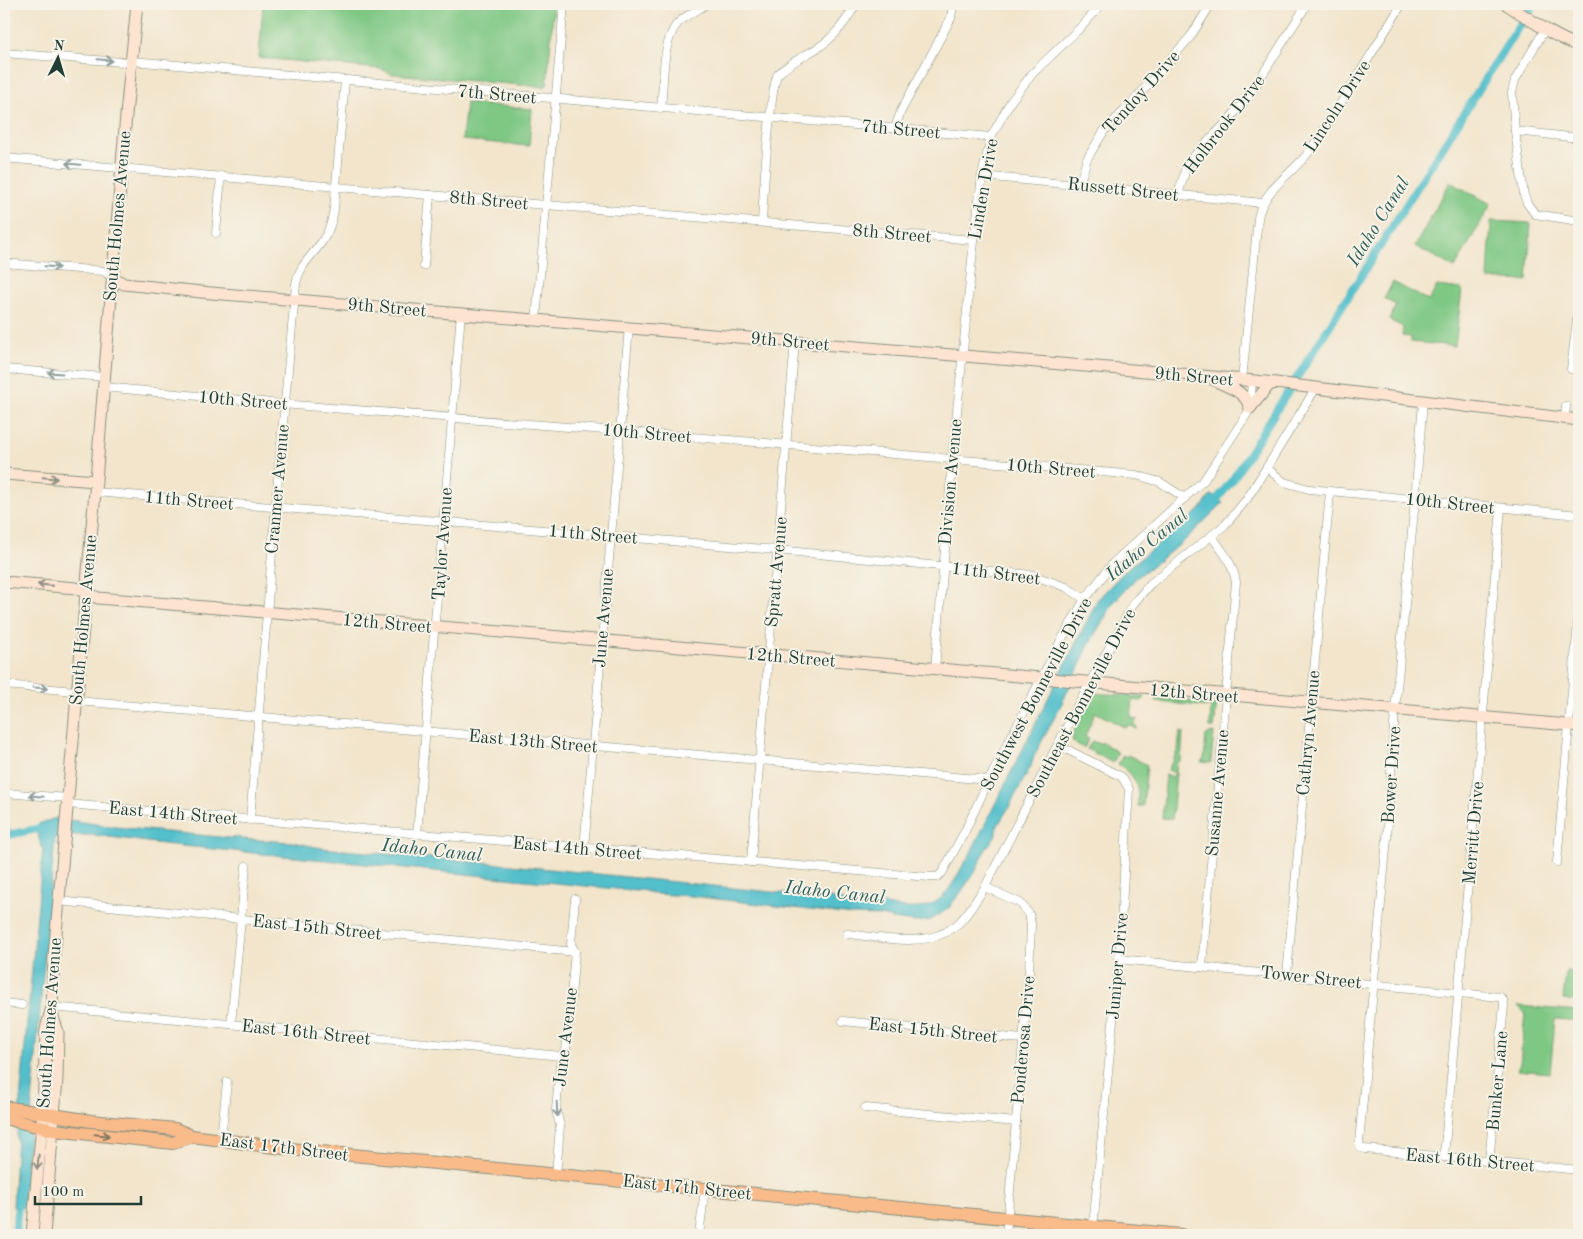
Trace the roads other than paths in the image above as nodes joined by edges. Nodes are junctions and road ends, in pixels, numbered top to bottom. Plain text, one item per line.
1 (137, 4) edge
2 (564, 4) edge
3 (707, 4) edge
4 (856, 4) edge
5 (953, 4) edge
6 (1102, 4) edge
7 (1210, 4) edge
8 (1307, 4) edge
9 (1402, 4) edge
10 (1506, 4) edge
11 (1545, 30) junction
12 (1579, 46) edge
13 (4, 53) edge
14 (132, 61) junction
15 (344, 80) junction
16 (555, 100) junction
17 (661, 108) junction
18 (771, 117) junction
19 (895, 128) junction
20 (1515, 131) junction
21 (990, 137) junction
22 (1579, 138) edge
23 (4, 158) edge
24 (121, 168) junction
25 (221, 176) junction
26 (982, 176) junction
27 (1079, 185) junction
28 (335, 187) junction
29 (430, 195) junction
30 (1178, 195) junction
31 (1263, 203) junction
32 (546, 206) junction
33 (1579, 221) edge
34 (762, 222) junction
35 (216, 234) dead end
36 (974, 240) junction
37 (4, 263) edge
38 (424, 266) dead end
39 (112, 277) junction
40 (295, 299) junction
41 (1579, 303) edge
42 (462, 313) junction
43 (536, 320) junction
44 (1578, 324) edge
45 (629, 327) junction
46 (795, 341) junction
47 (962, 355) junction
48 (4, 369) edge
49 (1571, 370) dead end
50 (1208, 377) junction
51 (1247, 381) junction
52 (104, 382) junction
53 (1275, 383) junction
54 (1316, 388) junction
55 (1423, 401) junction
56 (285, 404) junction
57 (1566, 406) dead end
58 (1250, 408) junction
59 (452, 418) junction
60 (1565, 418) junction
61 (1579, 420) edge
62 (620, 430) junction
63 (787, 444) junction
64 (952, 459) junction
65 (1267, 468) junction
66 (4, 474) edge
67 (95, 487) junction
68 (1330, 492) junction
69 (1185, 498) junction
70 (1415, 500) junction
71 (276, 507) junction
72 (1501, 508) junction
73 (1579, 515) edge
74 (443, 521) junction
75 (610, 535) junction
76 (1212, 537) junction
77 (777, 550) junction
78 (943, 567) junction
79 (4, 582) edge
80 (86, 593) junction
81 (1084, 599) junction
82 (1579, 611) edge
83 (267, 613) junction
84 (435, 627) junction
85 (602, 641) junction
86 (768, 655) junction
87 (934, 669) junction
88 (1047, 679) junction
89 (1090, 683) junction
90 (4, 685) edge
91 (1225, 695) junction
92 (76, 696) junction
93 (1310, 703) junction
94 (1395, 710) junction
95 (258, 716) junction
96 (1482, 718) junction
97 (1574, 726) edge
98 (426, 732) junction
99 (1058, 745) junction
100 (592, 746) junction
101 (760, 760) junction
102 (989, 780) junction
103 (4, 793) edge
104 (67, 801) junction
105 (250, 820) junction
106 (417, 834) junction
107 (584, 849) junction
108 (751, 862) junction
109 (1557, 862) dead end
110 (246, 866) dead end
111 (937, 876) joint
112 (985, 887) junction
113 (575, 898) dead end
114 (58, 901) junction
115 (241, 919) junction
116 (848, 934) dead end
117 (574, 952) junction
118 (1118, 959) junction
119 (1202, 966) junction
120 (1287, 975) junction
121 (1373, 983) junction
122 (1459, 993) junction
123 (1503, 1000) joint
124 (4, 1003) edge
125 (22, 1005) dead end
126 (52, 1010) junction
127 (843, 1021) dead end
128 (231, 1024) junction
129 (1022, 1039) junction
130 (561, 1056) junction
131 (227, 1082) dead end
132 (865, 1108) dead end
133 (42, 1113) junction
134 (10, 1114) edge
135 (1016, 1122) junction
136 (42, 1128) junction
137 (192, 1136) junction
138 (221, 1139) junction
139 (1361, 1148) joint
140 (1444, 1157) junction
141 (1489, 1162) junction
142 (1579, 1170) edge
143 (556, 1175) junction
144 (705, 1189) junction
145 (1007, 1219) junction
146 (1092, 1227) junction
147 (32, 1235) edge
148 (44, 1235) edge
149 (699, 1235) edge
150 (1006, 1235) edge
151 (1181, 1235) edge

1 - 14 street, South Holmes Avenue
2 - 16 street
3 - 17 street
4 - 18 street
5 - 19 street
6 - 21 street, Linden Drive
7 - 27 street, Tendoy Drive
8 - 30 street, Holbrook Drive
9 - 31 street, Lincoln Drive
10 - 11 street
11 - 12 street
11 - 20 street
13 -> 14 street, 7th Street
14 - 15 street, 7th Street
14 - 24 street, South Holmes Avenue
15 - 16 street, 7th Street
15 - 28 street, Cranmer Avenue
16 - 17 street, 7th Street
16 - 32 street
17 - 18 street, 7th Street
18 - 19 street, 7th Street
18 - 34 street
19 - 21 street, 7th Street
20 - 22 street
20 - 33 street
21 - 26 street, Linden Drive
24 -> 23 street, 8th Street
24 - 25 street, 8th Street
24 - 39 street, South Holmes Avenue
25 - 28 street, 8th Street
25 - 35 street
26 - 27 street, Russett Street
26 - 36 street, Linden Drive
27 - 30 street, Russett Street
28 - 29 street, 8th Street
28 - 40 street, Cranmer Avenue
29 - 32 street, 8th Street
29 - 38 street
30 - 31 street, Russett Street
31 - 51 street, Lincoln Drive
32 - 34 street, 8th Street
32 - 43 street
34 - 36 street, 8th Street
36 - 47 street, Linden Drive
37 -> 39 street, 9th Street
39 - 40 street, 9th Street
39 - 52 street, South Holmes Avenue
40 - 42 street, 9th Street
40 - 56 street, Cranmer Avenue
41 - 44 street
42 - 43 street, 9th Street
42 - 59 street, Taylor Avenue
43 - 45 street, 9th Street
44 - 49 street
45 - 46 street, 9th Street
45 - 62 street, June Avenue
46 - 47 street, 9th Street
46 - 63 street, Spratt Avenue
47 - 50 street, 9th Street
47 - 64 street, Division Avenue
52 -> 48 street, 10th Street
50 - 51 street, 9th Street
50 - 58 street
51 - 53 street, 9th Street
51 - 58 street, Southwest Bonneville Drive
52 - 56 street, 10th Street
52 - 67 street, South Holmes Avenue
53 - 54 street, 9th Street
53 - 58 street
54 - 55 street, 9th Street
54 - 65 street, Southeast Bonneville Drive
55 - 60 street, 9th Street
55 - 70 street, Bower Drive
56 - 59 street, 10th Street
56 - 71 street, Cranmer Avenue
57 - 60 street
58 - 69 street, Southwest Bonneville Drive
59 - 62 street, 10th Street
59 - 74 street, Taylor Avenue
60 - 61 street, 9th Street
62 - 63 street, 10th Street
62 - 75 street, June Avenue
63 - 64 street, 10th Street
63 - 77 street, Spratt Avenue
64 - 69 street, 10th Street
64 - 78 street, Division Avenue
65 - 68 street, 10th Street
65 - 76 street, Southeast Bonneville Drive
66 -> 67 street, 11th Street
67 - 71 street, 11th Street
67 - 80 street, South Holmes Avenue
68 - 70 street, 10th Street
68 - 93 street, Cathryn Avenue
69 - 81 street, Southwest Bonneville Drive
70 - 72 street, 10th Street
70 - 94 street, Bower Drive
71 - 74 street, 11th Street
71 - 83 street, Cranmer Avenue
72 - 73 street, 10th Street
72 - 96 street, Merritt Drive
74 - 75 street, 11th Street
74 - 84 street, Taylor Avenue
75 - 77 street, 11th Street
75 - 85 street, June Avenue
76 - 89 street, Southeast Bonneville Drive
76 - 91 street, Susanne Avenue
77 - 78 street, 11th Street
77 - 86 street, Spratt Avenue
78 - 81 street, 11th Street
78 - 87 street, Division Avenue
80 -> 79 street, 12th Street
80 - 83 street, 12th Street
80 - 92 street, South Holmes Avenue
81 - 88 street, Southwest Bonneville Drive
82 - 97 street
83 - 84 street, 12th Street
83 - 95 street, Cranmer Avenue
84 - 85 street, 12th Street
84 - 98 street, Taylor Avenue
85 - 86 street, 12th Street
85 - 100 street, June Avenue
86 - 87 street, 12th Street
86 - 101 street, Spratt Avenue
87 - 88 street, 12th Street
88 - 89 street, 12th Street
88 - 102 street, Southwest Bonneville Drive
89 - 91 street, 12th Street
89 - 99 street, Southeast Bonneville Drive
90 -> 92 street, East 13th Street
91 - 93 street, 12th Street
91 - 119 street, Susanne Avenue
92 - 95 street, East 13th Street
92 - 104 street, South Holmes Avenue
93 - 94 street, 12th Street
93 - 120 street, Cathryn Avenue
94 - 96 street, 12th Street
94 - 121 street, Bower Drive
95 - 98 street, East 13th Street
95 - 105 street, Cranmer Avenue
96 - 97 street, 12th Street
96 - 122 street, Merritt Drive
97 - 109 street
98 - 100 street, East 13th Street
98 - 106 street, Taylor Avenue
99 - 112 street, Southeast Bonneville Drive
99 - 118 street, Juniper Drive
100 - 101 street, East 13th Street
100 - 107 street, June Avenue
101 - 102 street, East 13th Street
101 - 108 street, Spratt Avenue
102 - 111 street, Southwest Bonneville Drive
104 -> 103 street, East 14th Street
104 - 105 street, East 14th Street
104 - 114 street, South Holmes Avenue
105 - 106 street, East 14th Street
106 - 107 street, East 14th Street
107 - 108 street, East 14th Street
108 - 111 street, East 14th Street
110 - 115 street
112 - 116 street, Southeast Bonneville Drive
112 - 129 street, Ponderosa Drive
113 - 117 street, June Avenue
114 - 115 street, East 15th Street
114 - 126 street, South Holmes Avenue
115 - 117 street, East 15th Street
115 - 128 street
117 - 130 street, June Avenue
118 - 119 street, Tower Street
118 - 146 street, Juniper Drive
119 - 120 street, Tower Street
120 - 121 street, Tower Street
121 - 122 street, Tower Street
121 - 139 street, Bower Drive
122 - 123 street, Tower Street
122 - 140 street, Merritt Drive
123 - 141 street, Bunker Lane
124 - 125 street
126 - 128 street, East 16th Street
126 - 133 street, South Holmes Avenue
127 - 129 street, East 15th Street
128 - 130 street, East 16th Street
129 - 135 street, Ponderosa Drive
130 -> 143 street, June Avenue
131 - 138 street
132 - 135 street
133 - 134 main road, East 17th Street
133 - 136 street, South Holmes Avenue
133 - 137 main road, East 17th Street
134 - 136 main road, East 17th Street
135 - 145 street, Ponderosa Drive
136 -> 137 main road, East 17th Street
136 -> 147 street, South Holmes Avenue
136 - 148 street, South Holmes Avenue
137 - 138 main road, East 17th Street
138 - 143 main road, East 17th Street
139 - 140 street, East 16th Street
140 - 141 street, East 16th Street
141 - 142 street, East 16th Street
143 - 144 main road, East 17th Street
144 - 145 main road, East 17th Street
144 - 149 street
145 - 146 main road, East 17th Street
145 - 150 street, Ponderosa Drive
146 - 151 main road, East 17th Street

